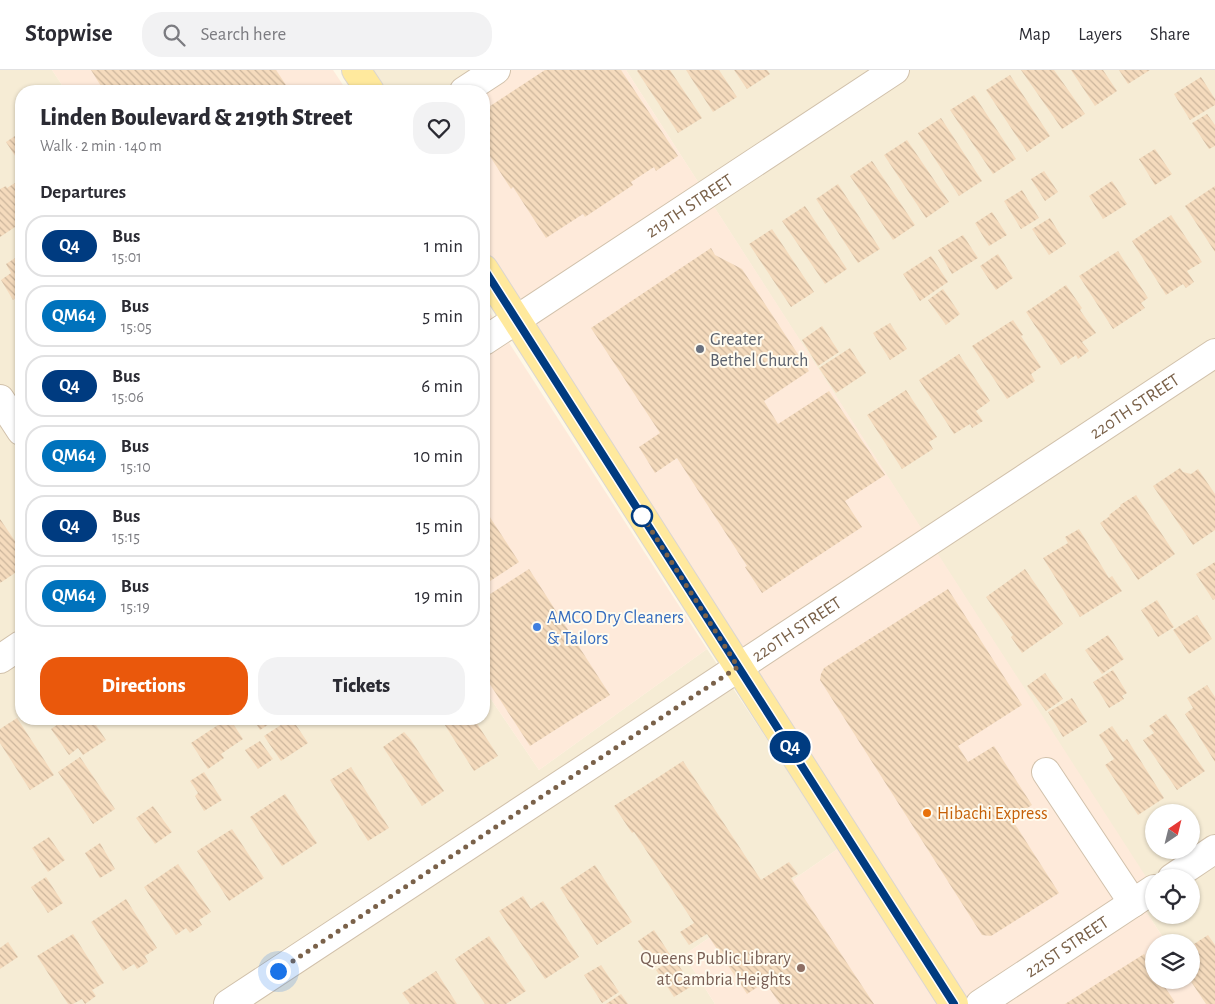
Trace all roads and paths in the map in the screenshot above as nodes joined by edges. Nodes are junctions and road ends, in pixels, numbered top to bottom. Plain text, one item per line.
1 (356, 70) edge
2 (496, 70) edge
3 (895, 70) edge
4 (366, 85) edge
5 (473, 85) edge
6 (490, 279) edge
7 (516, 320) junction
8 (490, 337) edge
9 (1215, 353) edge
10 (0, 399) edge
11 (15, 422) edge
12 (15, 649) edge
13 (0, 659) edge
14 (738, 667) junction
15 (1046, 772) dead end
16 (1215, 849) edge
17 (1185, 869) edge
18 (1144, 896) edge
19 (228, 1004) edge
20 (954, 1004) edge
21 (980, 1004) edge

1 - 4 main road
2 - 5 street
3 - 7 street, 219TH STREET
6 - 7 main road
7 - 8 street, 219TH STREET
7 - 14 main road
9 - 14 street, 220TH STREET
10 - 11 street
12 - 13 street
14 - 19 street, 220TH STREET
14 - 20 main road
15 - 18 street
16 - 17 street
18 - 21 street, 221ST STREET

